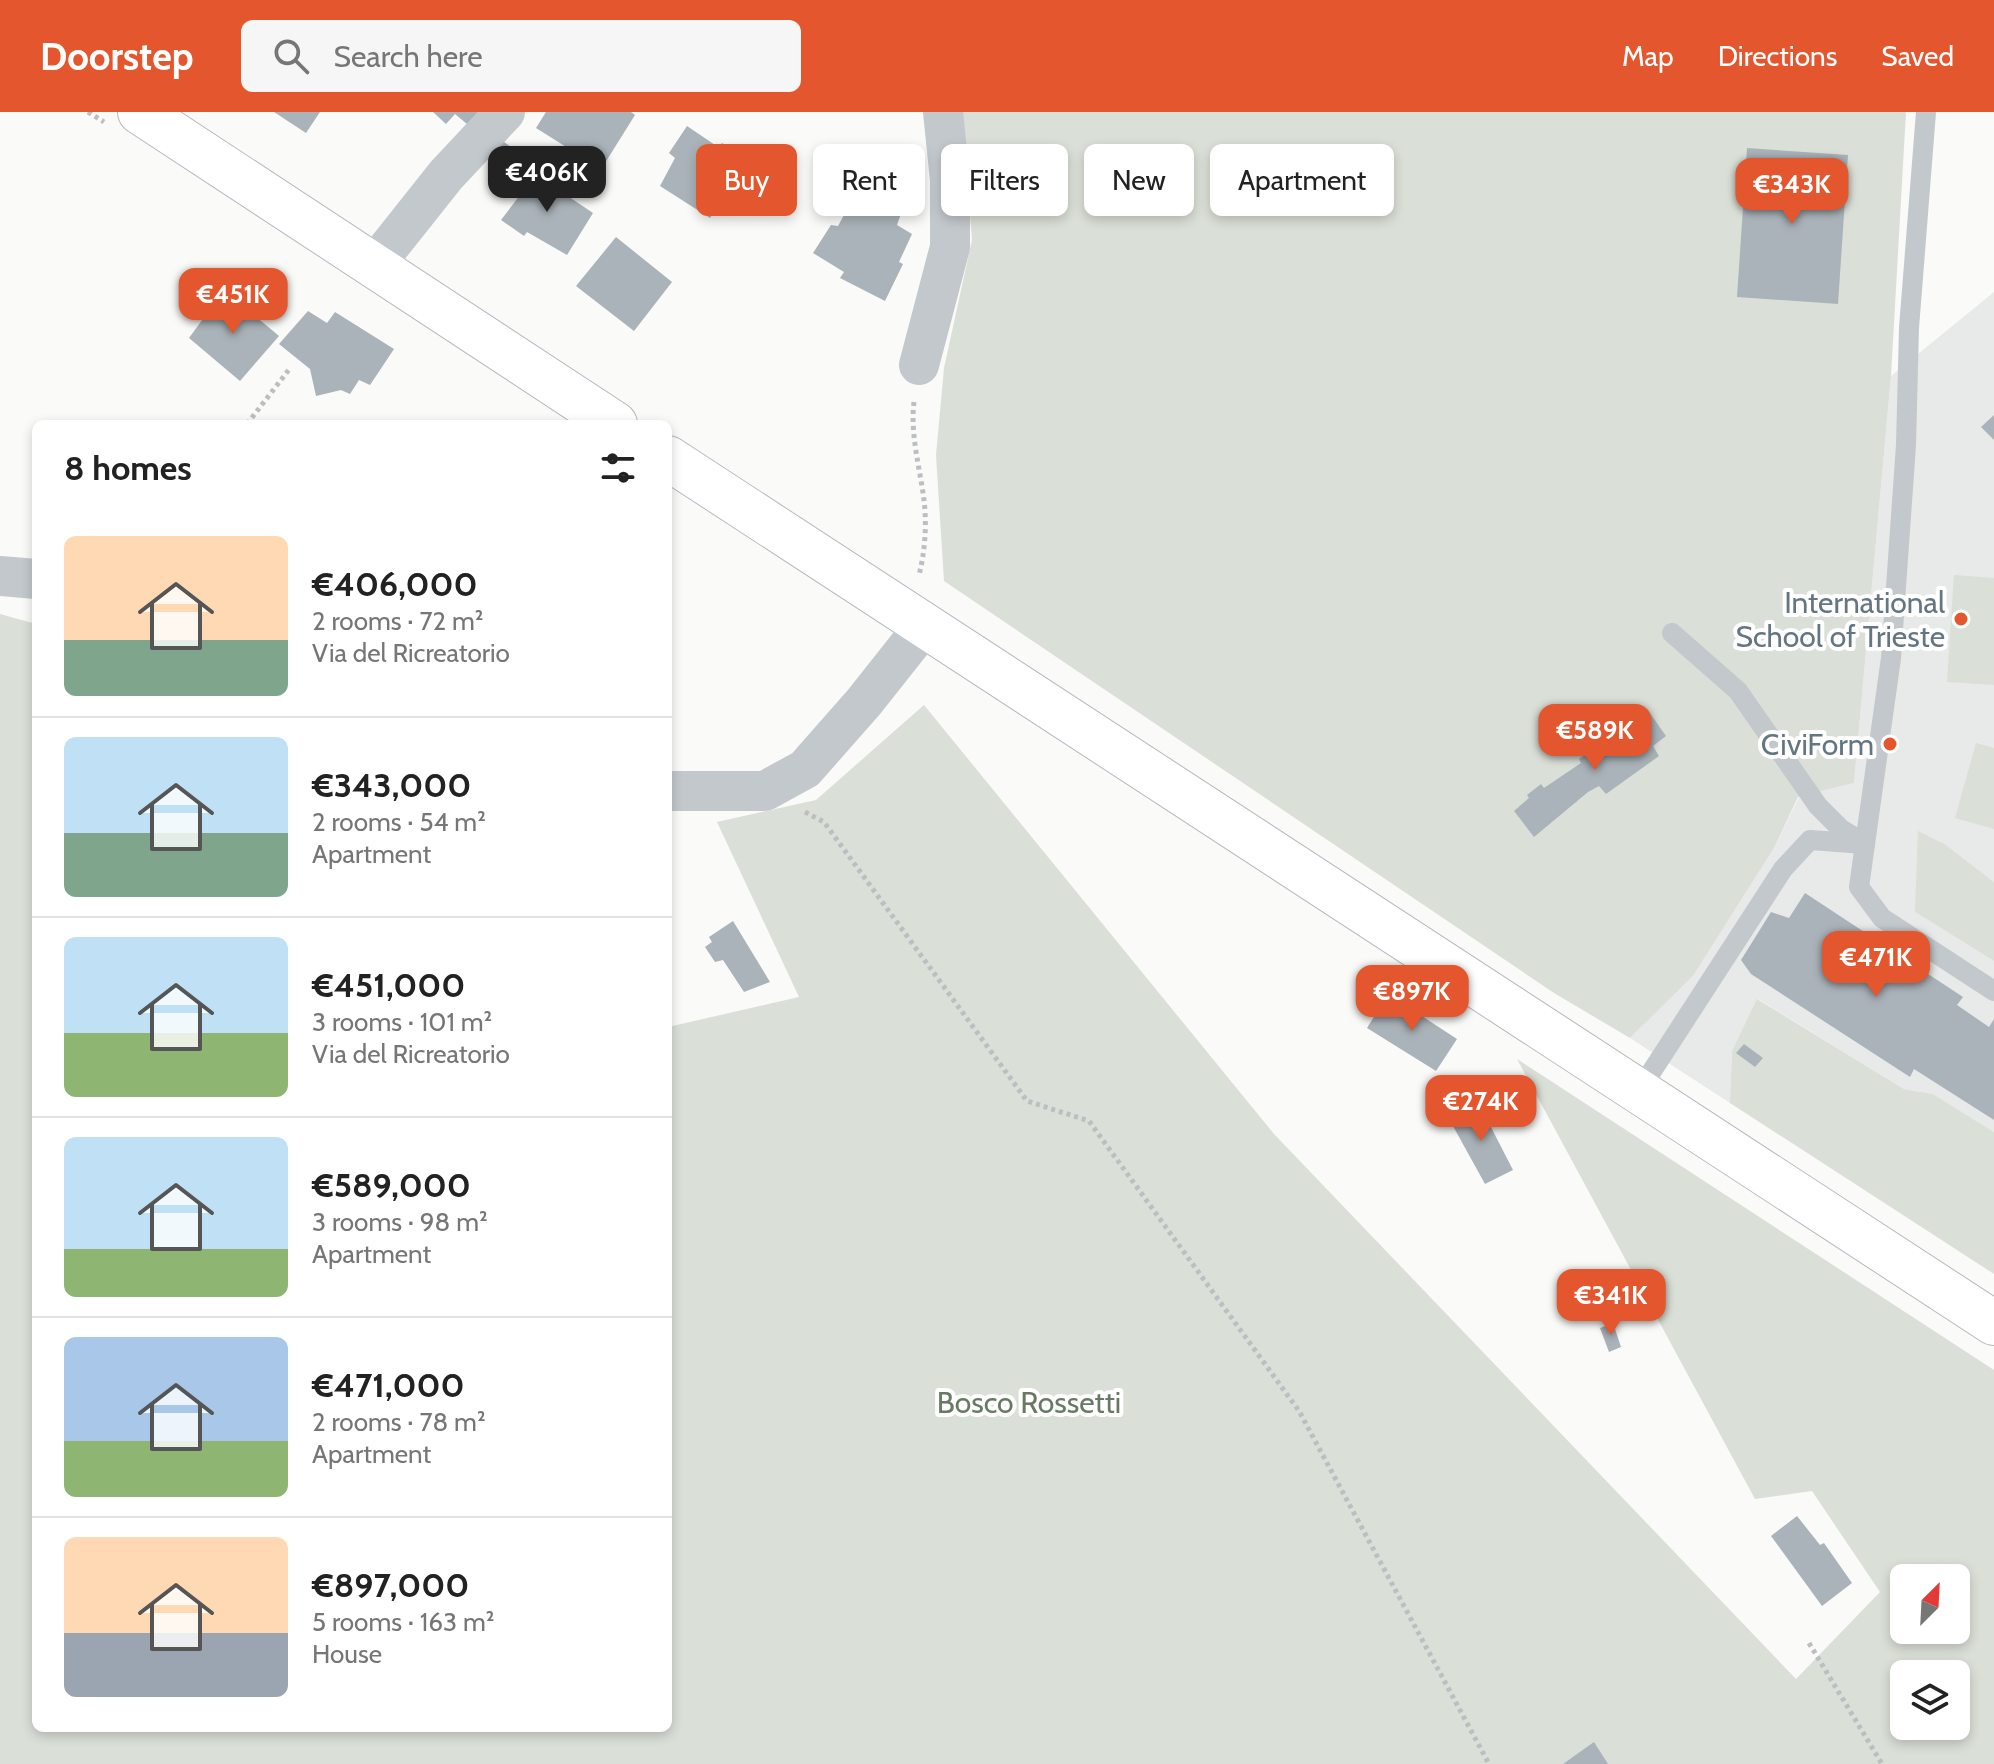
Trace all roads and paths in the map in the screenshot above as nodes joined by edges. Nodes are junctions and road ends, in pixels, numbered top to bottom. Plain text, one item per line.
1 (140, 112) edge
2 (505, 112) edge
3 (943, 112) edge
4 (1926, 112) edge
5 (373, 267) junction
6 (919, 365) joint
7 (291, 367) dead end
8 (250, 420) edge
9 (609, 420) edge
10 (672, 461) edge
11 (0, 576) edge
12 (32, 579) edge
13 (917, 620) junction
14 (1672, 633) dead end
15 (672, 791) edge
16 (765, 791) junction
17 (1865, 844) junction
18 (1994, 991) edge
19 (1639, 1091) junction
20 (1994, 1323) edge
21 (1809, 1643) dead end
22 (1489, 1764) edge
23 (1882, 1764) edge

1 - 5 main road
2 - 5 street
3 - 6 street
4 - 17 lane
5 - 9 main road
6 - 13 path
7 - 8 path
10 - 13 main road
11 - 12 street
13 - 16 street
13 - 19 main road
14 - 17 lane
15 - 16 street
16 - 22 path
17 - 18 lane
17 - 19 lane
19 - 20 main road
21 - 23 path

